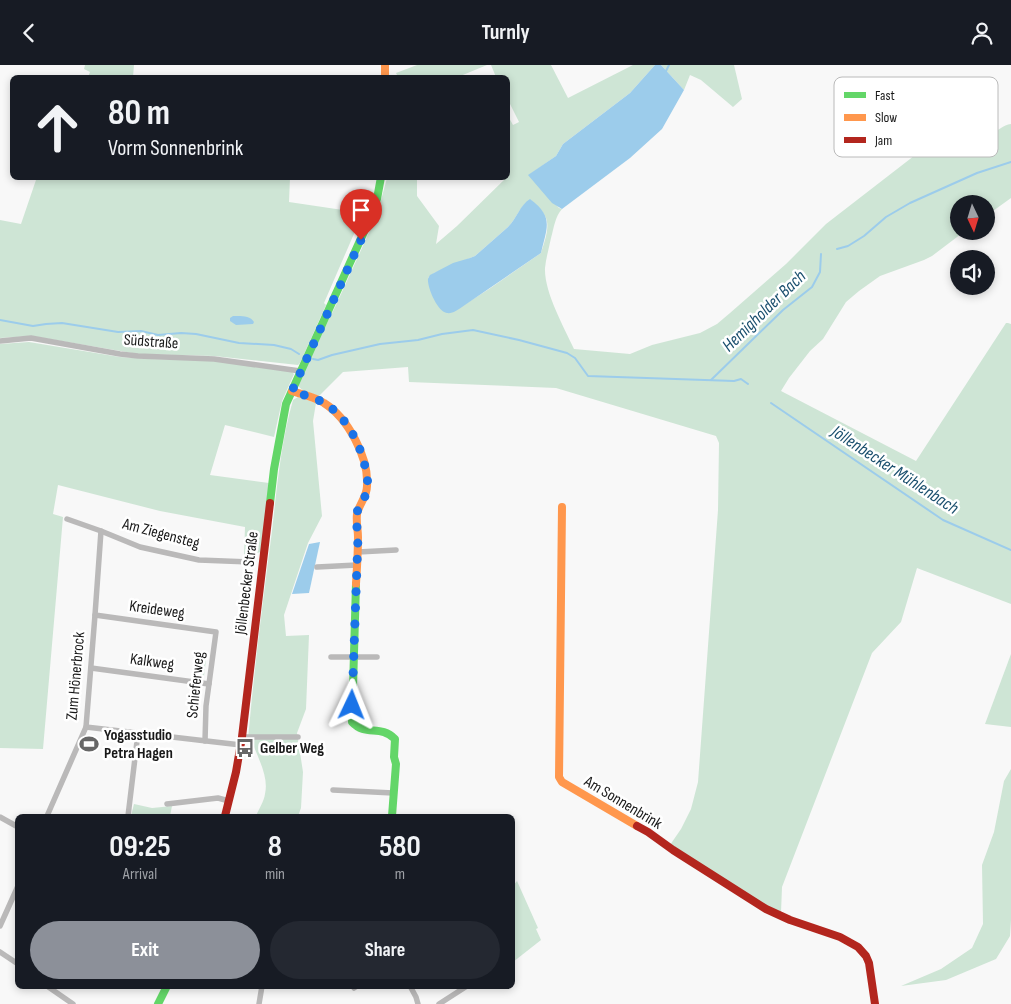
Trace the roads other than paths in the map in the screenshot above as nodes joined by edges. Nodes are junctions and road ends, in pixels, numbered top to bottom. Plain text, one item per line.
1 (380, 180) edge
2 (0, 341) edge
3 (300, 371) junction
4 (292, 391) junction
5 (562, 507) dead end
6 (67, 519) dead end
7 (101, 531) junction
8 (396, 550) dead end
9 (358, 552) junction
10 (250, 562) dead end
11 (357, 565) junction
12 (317, 567) dead end
13 (95, 615) junction
14 (216, 631) joint
15 (331, 657) dead end
16 (354, 657) junction
17 (377, 657) dead end
18 (91, 668) junction
19 (209, 684) junction
20 (86, 727) junction
21 (138, 733) junction
22 (298, 737) dead end
23 (205, 741) junction
24 (242, 741) junction
25 (333, 790) dead end
26 (393, 793) junction
27 (229, 801) junction
28 (167, 804) dead end
29 (48, 814) edge
30 (128, 814) edge
31 (226, 814) edge
32 (392, 814) edge
33 (0, 817) edge
34 (15, 825) edge
35 (15, 893) edge
36 (0, 926) edge
37 (0, 951) edge
38 (15, 962) edge
39 (52, 989) edge
40 (58, 989) edge
41 (166, 989) edge
42 (262, 989) edge
43 (412, 989) edge
44 (462, 989) edge
45 (56, 992) junction
46 (73, 1004) edge
47 (158, 1004) edge
48 (259, 1004) edge
49 (418, 1004) edge
50 (439, 1004) edge
51 (875, 1004) edge

1 - 3 street, Jöllenbecker Straße
2 - 3 street, Südstraße
3 - 4 street, Jöllenbecker Straße
4 - 9 street
4 - 24 street, Jöllenbecker Straße
5 - 51 street, Am Sonnenbrink
6 - 7 street, Am Ziegensteg
7 - 10 street, Am Ziegensteg
7 - 13 street, Zum Hönerbrock
8 - 9 street
9 - 11 street
11 - 12 street
11 - 16 street
13 - 14 street, Kreideweg
13 - 18 street, Zum Hönerbrock
14 - 19 street, Schieferweg
15 - 16 street
16 - 17 street
16 - 26 street
18 - 19 street, Kalkweg
18 - 20 street, Zum Hönerbrock
19 - 23 street, Schieferweg
20 - 21 street
20 - 29 street, Zum Hönerbrock
21 - 23 street
21 - 30 street
22 - 24 street
23 - 24 street
24 - 27 street, Jöllenbecker Straße
25 - 26 street
26 - 32 street
27 - 28 street
27 - 31 street, Jöllenbecker Straße
33 - 34 street
35 - 36 street
37 - 38 street
39 - 45 street
40 - 45 street
41 - 47 street
42 - 48 street
43 - 49 street
44 - 50 street
45 - 46 street

